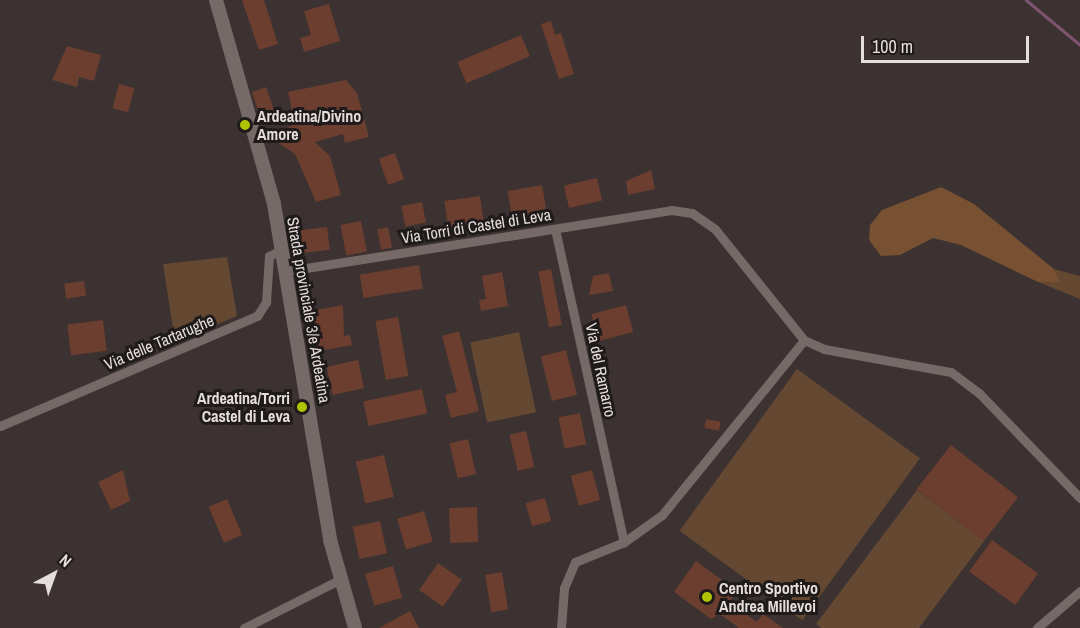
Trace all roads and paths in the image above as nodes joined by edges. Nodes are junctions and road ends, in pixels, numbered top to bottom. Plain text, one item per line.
1 (216, 0) edge
2 (555, 229) junction
3 (284, 249) junction
4 (287, 271) junction
5 (804, 340) junction
6 (0, 426) edge
7 (1080, 498) edge
8 (624, 542) junction
9 (341, 579) junction
10 (1080, 591) edge
11 (244, 628) edge
12 (355, 628) edge
13 (561, 628) edge
14 (1037, 628) edge

1 - 3 main road, Strada provinciale 3/e Ardeatina
2 - 4 street, Via Torri di Castel di Leva
2 - 5 street, Via Torri di Castel di Leva
2 - 8 street, Via del Ramarro
3 - 4 main road, Strada provinciale 3/e Ardeatina
3 - 6 street, Via delle Tartarughe
4 - 9 main road, Strada provinciale 3/e Ardeatina
5 - 7 street
5 - 8 street
8 - 13 street
9 - 11 street
9 - 12 main road, Strada provinciale 3/e Ardeatina
10 - 14 street

